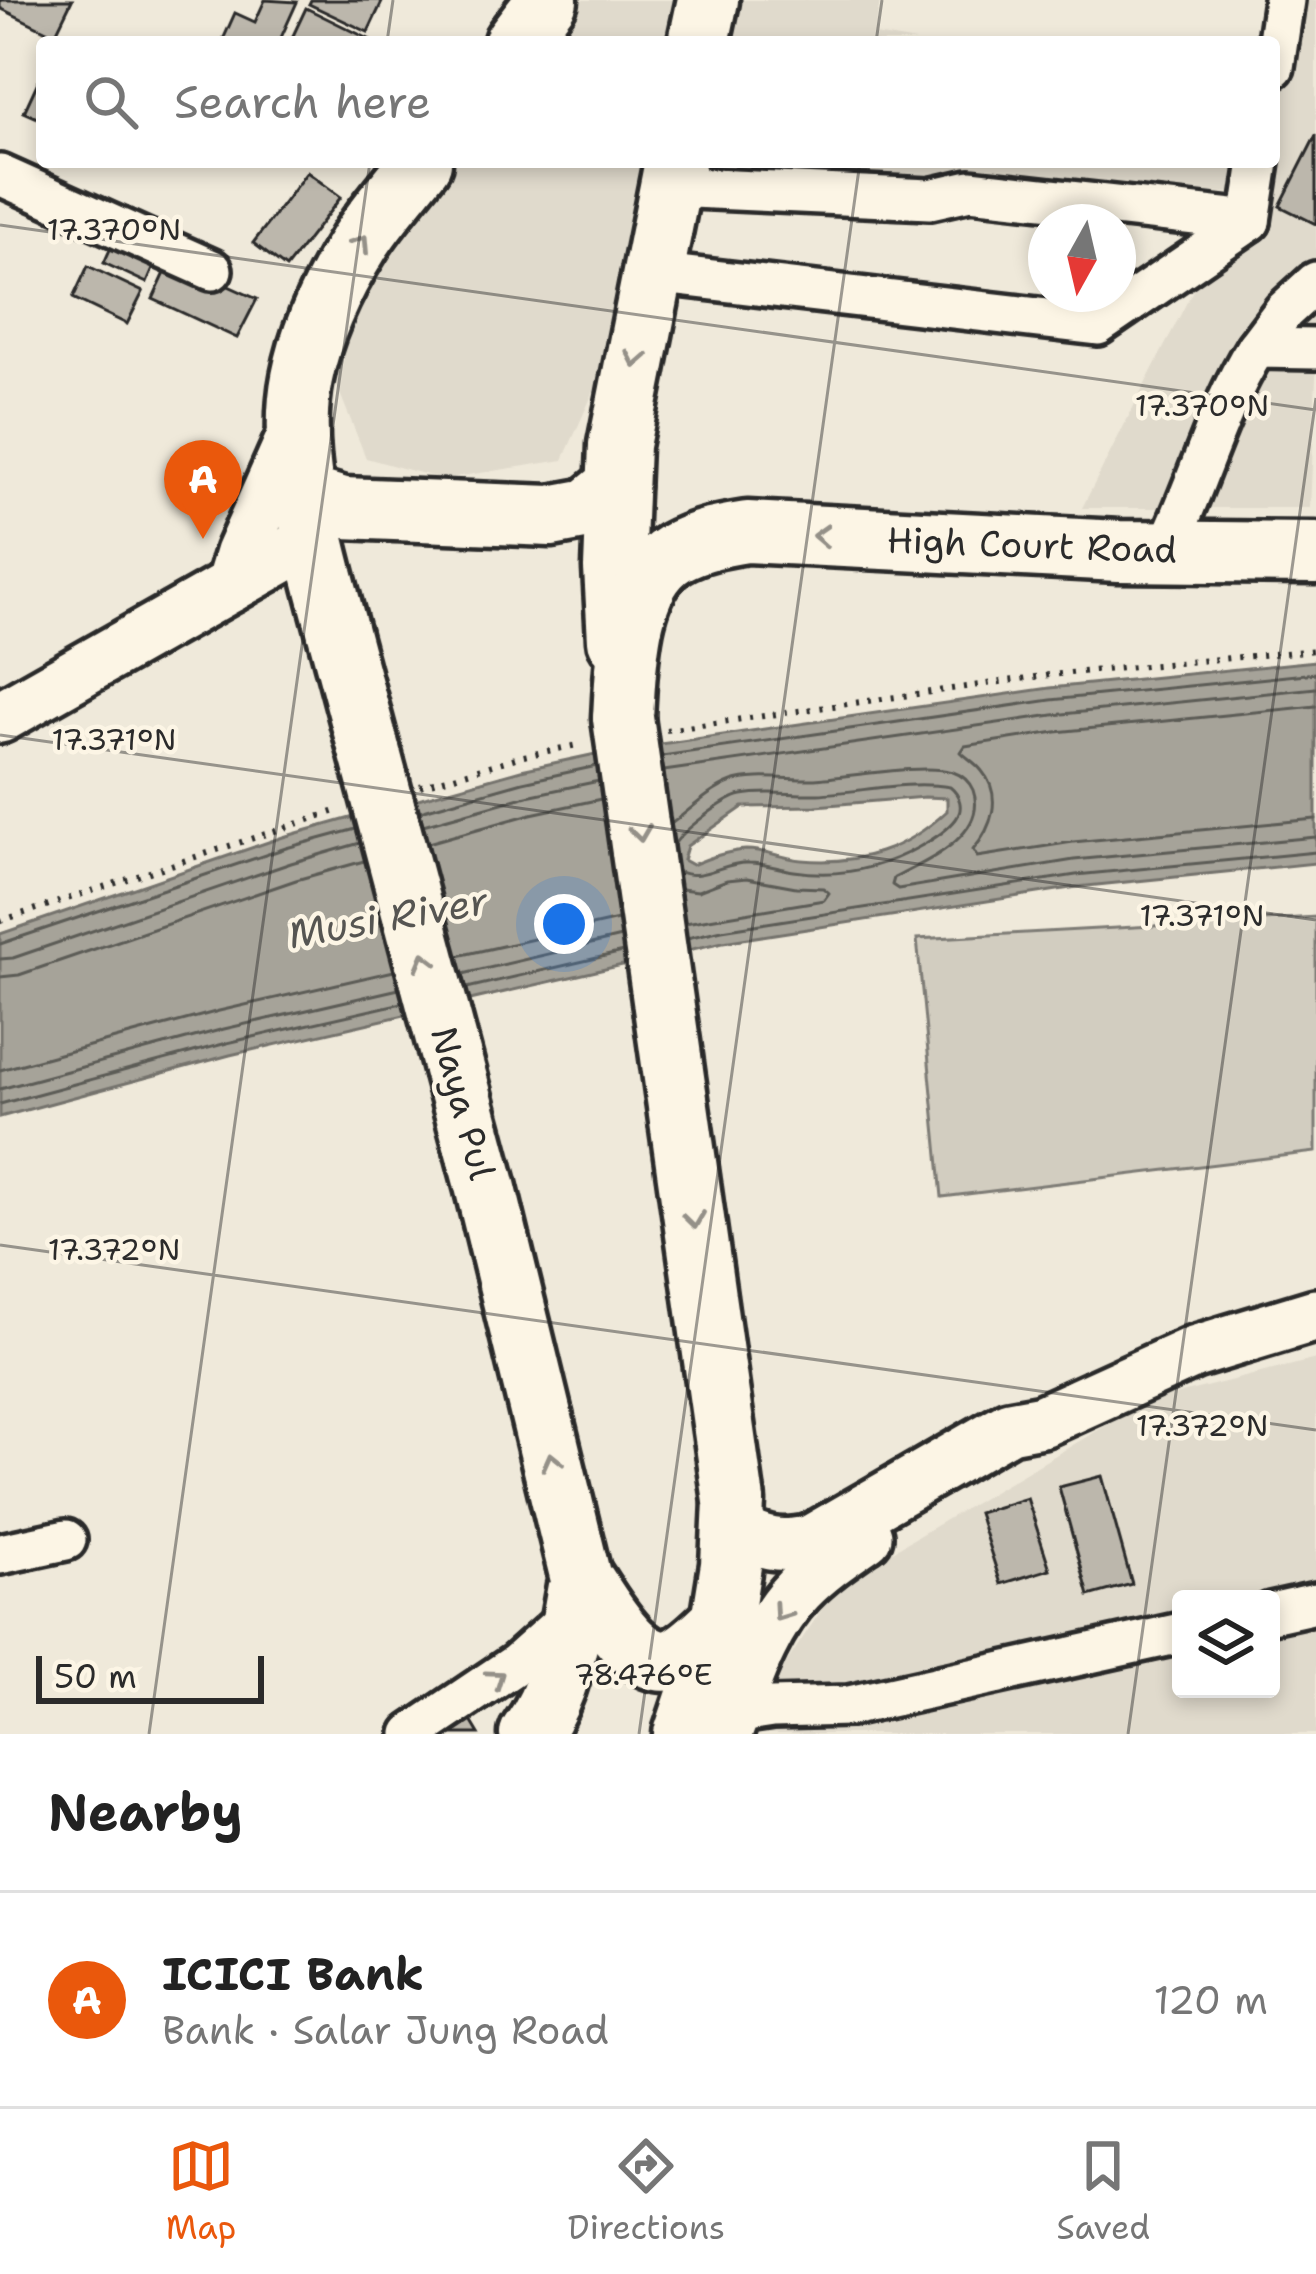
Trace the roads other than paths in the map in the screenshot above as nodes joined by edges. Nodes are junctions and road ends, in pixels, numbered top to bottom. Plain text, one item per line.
1 (708, 0) edge
2 (1284, 0) edge
3 (700, 36) edge
4 (1279, 36) edge
5 (417, 168) edge
6 (1258, 168) edge
7 (673, 174) edge
8 (0, 176) edge
9 (1250, 221) junction
10 (212, 270) dead end
11 (653, 273) junction
12 (1316, 282) edge
13 (1256, 348) junction
14 (1316, 350) edge
15 (298, 424) junction
16 (617, 486) junction
17 (1165, 552) junction
18 (1316, 553) edge
19 (321, 564) junction
20 (614, 568) junction
21 (231, 586) junction
22 (0, 717) edge
23 (623, 718) junction
24 (1316, 1316) edge
25 (1042, 1421) junction
26 (733, 1515) junction
27 (66, 1540) dead end
28 (0, 1554) edge
29 (576, 1594) junction
30 (1316, 1603) edge
31 (1280, 1611) edge
32 (722, 1621) junction
33 (1172, 1635) edge
34 (715, 1727) edge
35 (412, 1734) edge
36 (530, 1734) edge

1 - 3 highway
2 - 4 street
15 -> 5 highway, Naya Pul
6 - 9 street
7 - 9 street
7 - 11 highway
8 - 10 street
9 - 11 street
11 -> 16 highway
12 - 13 street
13 - 14 street
13 - 17 street
15 - 19 highway, Naya Pul
15 - 21 main road
16 - 19 highway
16 - 20 highway
17 - 18 highway, High Court Road
17 -> 23 highway, High Court Road
19 - 20 highway
19 - 21 main road
29 -> 19 highway, Naya Pul, bridge
20 - 23 highway
21 - 22 main road
23 -> 26 highway, bridge
24 - 25 main road
25 - 26 main road
25 -> 34 main road
26 - 32 highway
27 - 28 street
29 - 32 highway
35 -> 29 street
29 - 36 highway
30 - 31 street
32 - 34 highway
33 - 34 street

